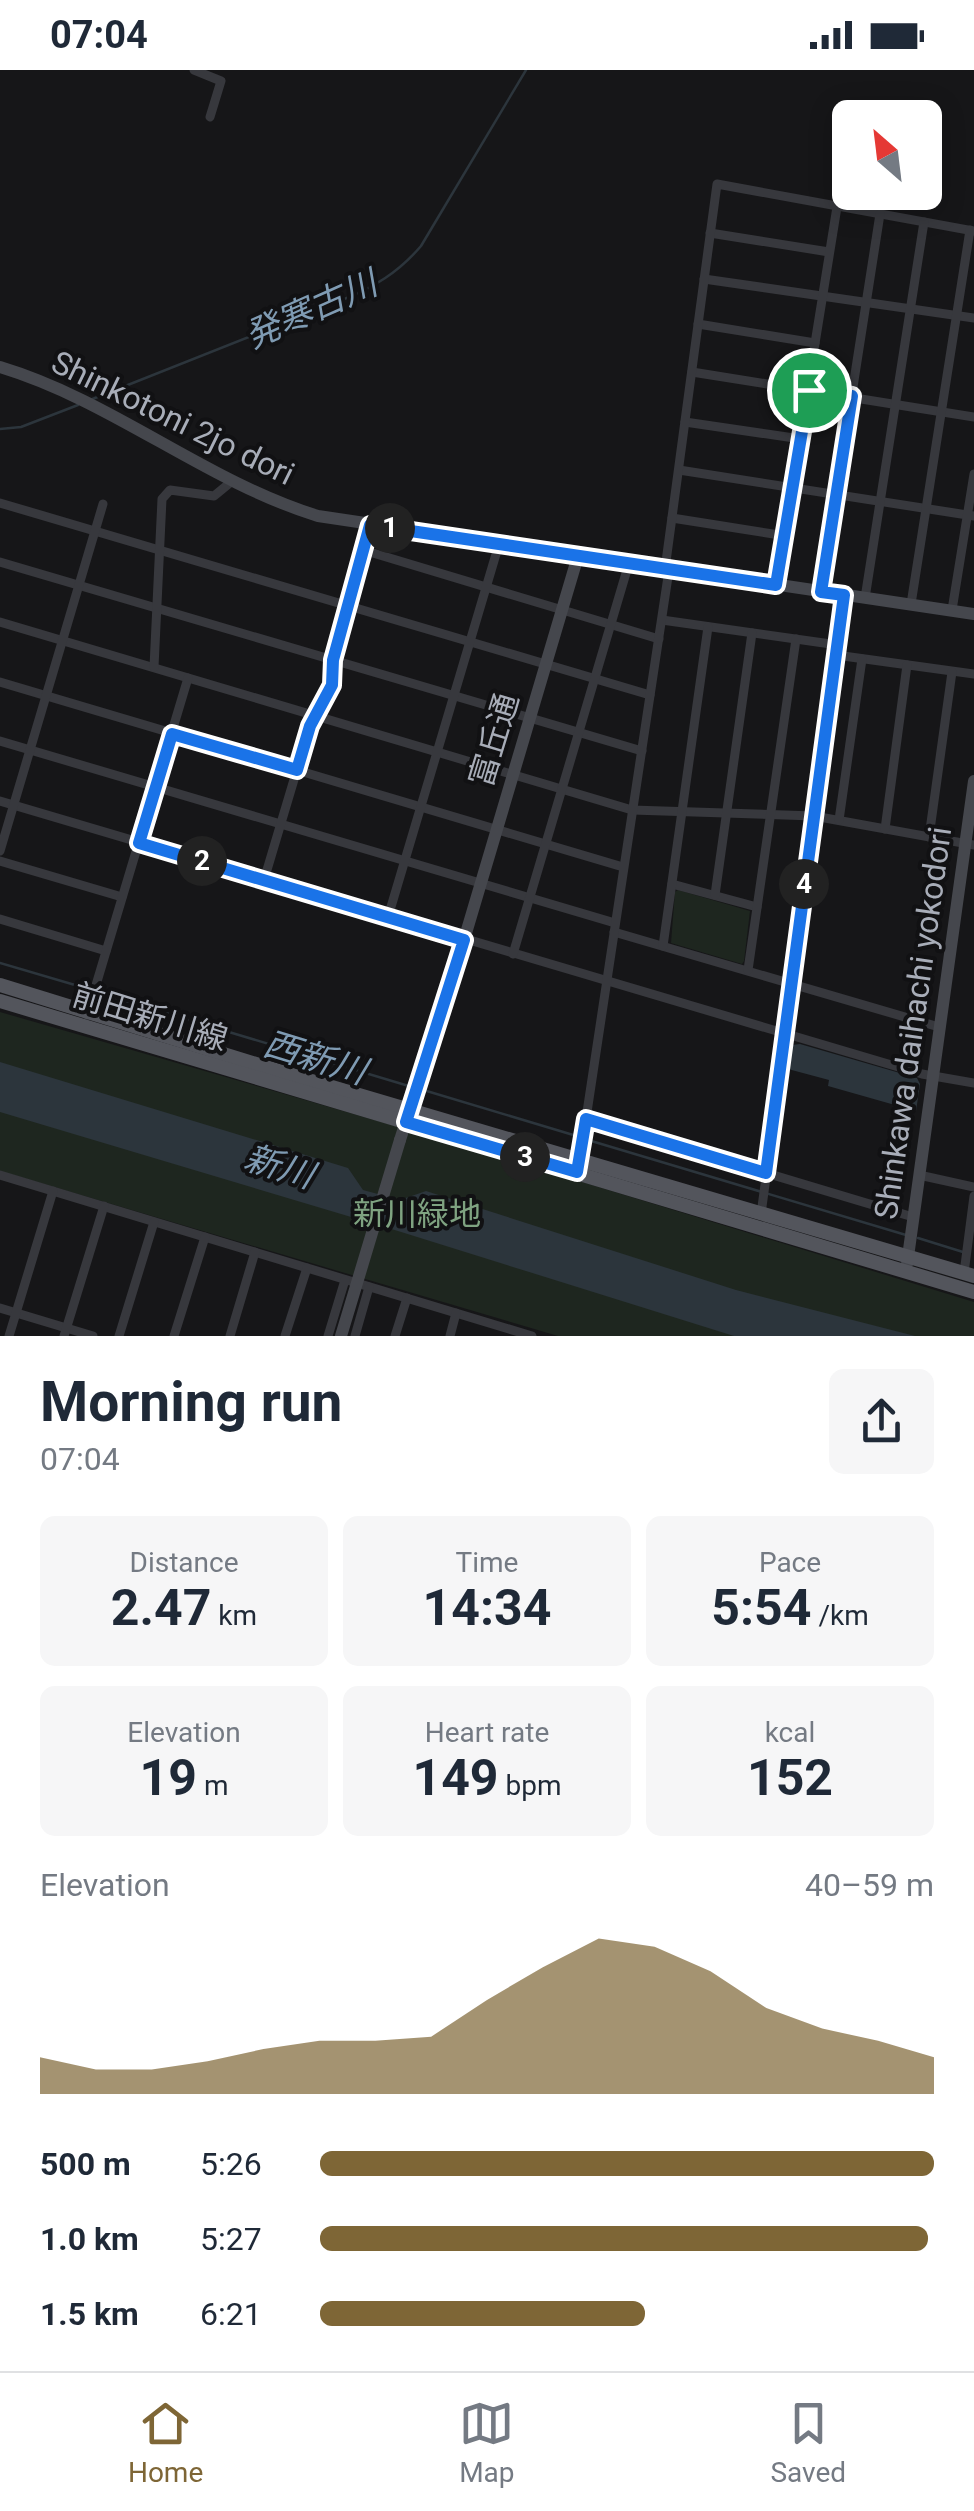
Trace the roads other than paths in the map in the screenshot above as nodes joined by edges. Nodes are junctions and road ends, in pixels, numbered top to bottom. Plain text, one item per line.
1 (194, 70) edge
2 (210, 117) dead end
3 (832, 206) edge
4 (836, 210) edge
5 (855, 210) edge
6 (880, 214) junction
7 (924, 222) junction
8 (972, 230) edge
9 (710, 233) junction
10 (829, 252) junction
11 (704, 279) junction
12 (822, 296) junction
13 (868, 303) junction
14 (912, 309) junction
15 (957, 316) junction
16 (974, 318) edge
17 (698, 324) junction
18 (815, 343) junction
19 (0, 366) edge
20 (692, 372) junction
21 (809, 390) junction
22 (852, 396) junction
23 (896, 404) junction
24 (942, 411) junction
25 (974, 416) edge
26 (685, 422) junction
27 (802, 439) junction
28 (679, 470) junction
29 (974, 474) edge
30 (231, 482) junction
31 (794, 488) junction
32 (838, 495) junction
33 (0, 502) edge
34 (881, 502) junction
35 (103, 504) dead end
36 (928, 509) junction
37 (971, 515) edge
38 (672, 518) junction
39 (370, 525) junction
40 (95, 530) junction
41 (786, 536) junction
42 (499, 544) junction
43 (160, 550) junction
44 (363, 550) junction
45 (578, 556) junction
46 (0, 562) edge
47 (629, 563) junction
48 (667, 569) junction
49 (78, 585) junction
50 (776, 585) junction
51 (486, 588) junction
52 (821, 592) junction
53 (844, 595) junction
54 (865, 598) junction
55 (910, 604) junction
56 (348, 605) junction
57 (157, 608) junction
58 (562, 610) junction
59 (952, 610) junction
60 (974, 614) edge
61 (662, 620) junction
62 (0, 622) edge
63 (611, 624) junction
64 (708, 627) junction
65 (752, 633) junction
66 (659, 639) junction
67 (796, 639) junction
68 (62, 640) junction
69 (470, 641) junction
70 (837, 650) junction
71 (862, 659) junction
72 (333, 660) junction
73 (546, 664) junction
74 (907, 665) junction
75 (154, 668) junction
76 (952, 672) junction
77 (974, 674) edge
78 (188, 678) junction
79 (595, 679) junction
80 (0, 682) edge
81 (47, 696) junction
82 (454, 696) junction
83 (650, 696) junction
84 (315, 715) junction
85 (530, 718) junction
86 (579, 732) junction
87 (172, 734) junction
88 (0, 741) edge
89 (30, 750) junction
90 (437, 752) junction
91 (642, 752) junction
92 (297, 770) junction
93 (513, 774) junction
94 (974, 782) edge
95 (156, 787) junction
96 (562, 788) junction
97 (0, 801) edge
98 (14, 805) junction
99 (422, 806) junction
100 (632, 810) junction
101 (682, 811) junction
102 (726, 812) junction
103 (770, 814) junction
104 (814, 816) junction
105 (839, 820) junction
106 (280, 825) junction
107 (497, 828) junction
108 (884, 829) junction
109 (930, 837) junction
110 (546, 842) junction
111 (139, 843) junction
112 (970, 845) edge
113 (0, 851) edge
114 (405, 860) junction
115 (0, 861) edge
116 (623, 867) junction
117 (264, 880) junction
118 (481, 883) junction
119 (672, 884) junction
120 (714, 896) junction
121 (122, 897) junction
122 (530, 898) junction
123 (757, 907) junction
124 (388, 917) junction
125 (0, 919) edge
126 (614, 928) junction
127 (464, 940) junction
128 (663, 946) junction
129 (106, 952) junction
130 (513, 954) junction
131 (748, 970) junction
132 (606, 982) junction
133 (791, 982) junction
134 (0, 985) edge
135 (0, 1001) edge
136 (88, 1012) junction
137 (940, 1027) junction
138 (784, 1034) junction
139 (933, 1077) junction
140 (974, 1083) edge
141 (412, 1102) junction
142 (585, 1122) junction
143 (580, 1158) junction
144 (919, 1174) junction
145 (765, 1178) junction
146 (1, 1179) edge
147 (974, 1187) edge
148 (52, 1191) junction
149 (974, 1196) edge
150 (104, 1206) junction
151 (761, 1214) junction
152 (154, 1222) junction
153 (912, 1228) junction
154 (205, 1237) junction
155 (255, 1252) junction
156 (907, 1265) junction
157 (307, 1268) junction
158 (968, 1269) edge
159 (345, 1280) junction
160 (369, 1287) junction
161 (974, 1292) edge
162 (407, 1298) junction
163 (0, 1308) edge
164 (16, 1312) junction
165 (456, 1313) junction
166 (65, 1332) edge
167 (504, 1332) edge
168 (9, 1336) edge
169 (93, 1336) edge
170 (120, 1336) edge
171 (174, 1336) edge
172 (230, 1336) edge
173 (286, 1336) edge
174 (328, 1336) edge
175 (341, 1336) edge
176 (355, 1336) edge
177 (396, 1336) edge
178 (450, 1336) edge
179 (532, 1336) edge

1 - 2 street
3 - 9 street
4 - 10 street
5 - 6 street
6 - 7 street
6 - 13 street
7 - 8 street
7 - 14 street
8 - 15 street
9 - 10 street
9 - 11 street
10 - 12 street
11 - 12 street
11 - 17 street
12 - 13 street
12 - 18 street
13 - 14 street
13 - 22 street
14 - 15 street
14 - 23 street
15 - 16 street
15 - 24 street
17 - 18 street
17 - 20 street
18 - 21 street
19 - 30 street, Shinkotoni 2jo dori
20 - 21 street
20 - 26 street
21 - 22 street
21 - 27 street
22 - 23 street
22 - 32 street
23 - 24 street
23 - 34 street
24 - 25 street
24 - 36 street
26 - 27 street
26 - 28 street
27 - 31 street
28 - 31 street
28 - 38 street
29 - 37 street
30 - 39 street, Shinkotoni 2jo dori
30 - 43 street
31 - 32 street
31 - 41 street
32 - 34 street
32 - 52 street
33 - 40 street
34 - 36 street
34 - 54 street
35 - 40 street
36 - 37 street
36 - 55 street
37 - 59 street
38 - 41 street
38 - 48 street
39 - 42 street, Shinkotoni 2jo dori
39 - 44 street
40 - 43 street
40 - 49 street
41 - 50 street
42 - 45 street, Shinkotoni 2jo dori
42 - 51 street
43 - 56 street
43 - 57 street
44 - 51 street
44 - 56 street
45 - 47 street, Shinkotoni 2jo dori
45 - 58 street, 富丘通
46 - 49 street
47 - 48 street, Shinkotoni 2jo dori
47 - 63 street
48 - 50 street, Shinkotoni 2jo dori
48 - 61 street
49 - 57 street
49 - 68 street
50 - 52 street, Shinkotoni 2jo dori
51 - 58 street
51 - 69 street
52 - 53 street, Shinkotoni 2jo dori
53 - 54 street, Shinkotoni 2jo dori
53 - 70 street
54 - 55 street, Shinkotoni 2jo dori
55 - 59 street, Shinkotoni 2jo dori
56 - 69 street
56 - 72 street
57 - 72 street
57 - 75 street
58 - 63 street
58 - 73 street, 富丘通
59 - 60 street, Shinkotoni 2jo dori
61 - 64 street
61 - 66 street
62 - 68 street
63 - 66 street
63 - 79 street
64 - 65 street
64 - 101 street
65 - 67 street
65 - 102 street
66 - 83 street
67 - 70 street
67 - 103 street
68 - 75 street
68 - 81 street
69 - 73 street
69 - 82 street
70 - 71 street
70 - 104 street
71 - 74 street
71 - 105 street
72 - 82 street
72 - 84 street
73 - 79 street
73 - 85 street, 富丘通
74 - 76 street
74 - 108 street
75 - 78 street
76 - 77 street
76 - 109 street
78 - 84 street
78 - 87 street
79 - 83 street
79 - 86 street
80 - 81 street
81 - 87 street
81 - 89 street
82 - 85 street
82 - 90 street
83 - 91 street
84 - 90 street
84 - 92 street
85 - 86 street
85 - 93 street, 富丘通
86 - 91 street
86 - 96 street
87 - 92 street
87 - 95 street
88 - 89 street
89 - 95 street
89 - 98 street
90 - 93 street
90 - 99 street
91 - 100 street
92 - 99 street
92 - 106 street
93 - 96 street
93 - 107 street, 富丘通
94 - 112 street, Shinkawa daihachi yokodori
95 - 106 street
95 - 111 street
96 - 100 street
96 - 110 street
97 - 98 street
98 - 111 street
98 - 113 street
99 - 107 street
99 - 114 street
100 - 101 street
100 - 116 street
101 - 102 street
101 - 119 street
102 - 103 street
102 - 120 street
103 - 104 street
103 - 123 street
104 - 105 street
104 - 133 street
105 - 108 street
106 - 114 street
106 - 117 street
107 - 110 street
107 - 118 street, 富丘通
108 - 109 street
109 - 112 street
110 - 116 street
110 - 122 street
111 - 117 street
111 - 121 street
112 - 137 street, Shinkawa daihachi yokodori
114 - 118 street
114 - 124 street
115 - 121 street
116 - 126 street
117 - 124 street
118 - 122 street
118 - 127 street, 富丘通
119 - 120 street
119 - 128 street
120 - 123 street
121 - 129 street
122 - 126 street
122 - 130 street
123 - 131 street
124 - 127 street
125 - 129 street
126 - 128 street
126 - 132 street
127 - 130 street
127 - 141 street, 富丘通
128 - 131 street
129 - 136 street
130 - 132 street
131 - 133 street
132 - 138 street
132 - 142 street
133 - 137 street
133 - 138 street
134 - 136 main road, 前田新川線
135 - 136 main road, 前田新川線
136 - 141 main road, 前田新川線
137 - 139 street, Shinkawa daihachi yokodori
138 - 139 street
138 - 145 street
139 - 140 street
139 - 144 street, Shinkawa daihachi yokodori
141 - 143 main road, 前田新川線
141 - 175 street, bridge
142 - 143 street
142 - 145 street
143 - 151 main road, 前田新川線
143 - 156 main road, 前田新川線
144 - 147 street
144 - 153 street, Shinkawa daihachi yokodori
145 - 151 street
145 - 153 street
146 - 148 street
148 - 150 street
148 - 164 street
149 - 158 street
150 - 152 street
150 - 166 street
151 - 156 main road, 前田新川線
152 - 154 street
152 - 170 street
153 - 156 street, Shinkawa daihachi yokodori
154 - 155 street
154 - 171 street
155 - 157 street
155 - 172 street
156 - 158 main road, 前田新川線
156 - 161 main road, 前田新川線
157 - 159 street
157 - 173 street
159 - 160 street
159 - 174 street
160 - 162 street
160 - 176 street
162 - 165 street
162 - 177 street
163 - 164 street
164 - 166 street
164 - 168 street
165 - 167 street
165 - 178 street
166 - 169 street
167 - 179 street

